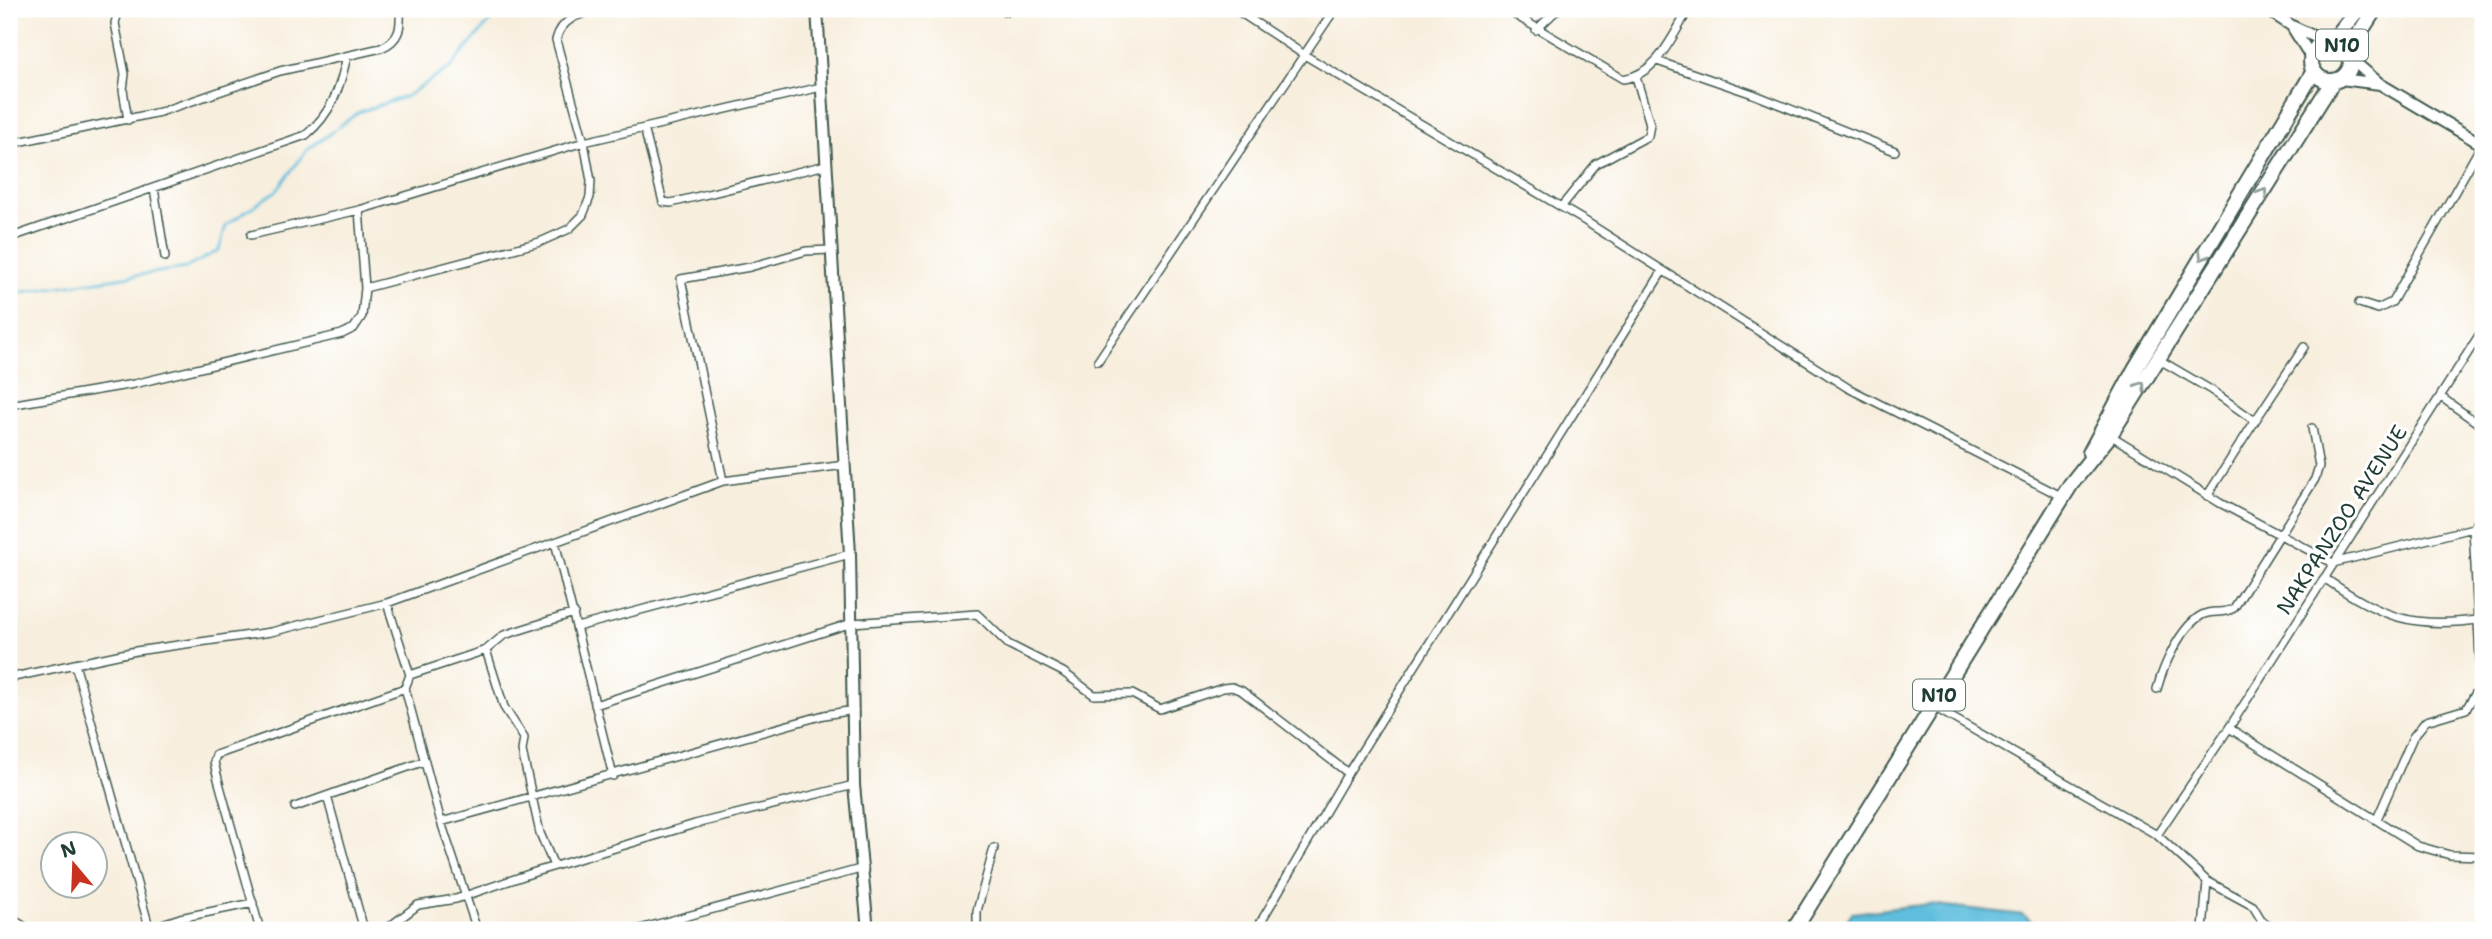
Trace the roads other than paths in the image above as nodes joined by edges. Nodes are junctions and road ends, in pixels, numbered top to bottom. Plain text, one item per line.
1 (119, 9) edge
2 (400, 9) edge
3 (599, 9) edge
4 (817, 9) edge
5 (1235, 9) edge
6 (1335, 9) edge
7 (1505, 9) edge
8 (1558, 9) edge
9 (1689, 9) edge
10 (2266, 9) edge
11 (2358, 9) edge
12 (2375, 9) edge
13 (2292, 26) junction
14 (1536, 30) junction
15 (2329, 42) junction
16 (2350, 55) junction
17 (347, 56) junction
18 (1306, 56) junction
19 (1657, 61) junction
20 (2312, 64) junction
21 (1636, 78) junction
22 (2337, 80) junction
23 (2380, 84) junction
24 (821, 87) junction
25 (128, 120) junction
26 (645, 128) junction
27 (584, 142) junction
28 (9, 144) edge
29 (2483, 144) edge
30 (1895, 151) dead end
31 (826, 165) junction
32 (154, 188) junction
33 (1561, 207) junction
34 (359, 211) junction
35 (251, 235) dead end
36 (9, 238) edge
37 (832, 250) junction
38 (165, 257) dead end
39 (1662, 272) junction
40 (365, 288) junction
41 (2174, 302) junction
42 (2359, 303) dead end
43 (2188, 313) junction
44 (2483, 329) edge
45 (2304, 347) dead end
46 (2158, 359) junction
47 (1098, 361) dead end
48 (2441, 397) junction
49 (9, 405) edge
50 (2255, 421) junction
51 (2483, 427) edge
52 (2312, 428) dead end
53 (2110, 435) junction
54 (2087, 461) junction
55 (845, 466) junction
56 (723, 481) junction
57 (2207, 496) junction
58 (2063, 497) junction
59 (2483, 515) edge
60 (2473, 528) junction
61 (2280, 535) junction
62 (555, 542) junction
63 (850, 554) junction
64 (2333, 563) junction
65 (2324, 578) junction
66 (387, 603) junction
67 (574, 613) junction
68 (2481, 620) edge
69 (852, 622) junction
70 (577, 627) junction
71 (486, 650) junction
72 (75, 664) junction
73 (410, 675) junction
74 (9, 678) edge
75 (405, 688) junction
76 (2157, 689) dead end
77 (595, 705) junction
78 (1932, 706) junction
79 (854, 710) junction
80 (2229, 728) junction
81 (425, 761) junction
82 (1348, 773) junction
83 (613, 776) junction
84 (854, 785) junction
85 (327, 796) junction
86 (532, 798) junction
87 (295, 807) dead end
88 (2377, 819) junction
89 (441, 822) junction
90 (2157, 835) junction
91 (994, 848) dead end
92 (2483, 856) edge
93 (554, 866) junction
94 (864, 868) junction
95 (2207, 881) junction
96 (467, 896) junction
97 (253, 903) junction
98 (9, 917) edge
99 (27, 929) edge
100 (150, 929) edge
101 (260, 930) edge
102 (364, 930) edge
103 (386, 930) edge
104 (477, 930) edge
105 (636, 930) edge
106 (868, 930) edge
107 (977, 930) edge
108 (1256, 930) edge
109 (1794, 930) edge
110 (2203, 930) edge
111 (2273, 930) edge

1 - 25 street
2 - 17 street
3 - 27 street
4 - 24 street
5 - 18 street
6 - 18 street
7 - 14 street
8 - 14 street
9 - 19 street
10 - 13 street
11 - 15 highway, N10
12 - 16 highway, N10
13 - 15 street
13 - 20 street
14 - 21 street
15 - 16 highway, N10
15 - 20 highway, N10
16 - 22 highway, N10
16 - 23 street
17 - 25 street
17 - 32 street
18 - 33 street
18 - 47 street
19 - 21 street
19 - 30 street
20 - 22 highway, N10
20 -> 41 highway, N10
21 - 33 street
22 - 23 street
43 -> 22 highway, N10
23 - 29 street
24 - 26 street
24 - 31 street
25 - 28 street
26 - 27 street
26 - 31 street
27 - 34 street
27 - 40 street
29 - 42 street
31 - 37 street
32 - 36 street
32 - 38 street
33 - 39 street
34 - 35 street
34 - 40 street
37 - 55 street
37 - 56 street
39 - 58 street
39 - 82 street
40 - 49 street
41 - 43 highway
41 - 54 highway, N10
43 - 46 highway, N10
44 - 48 street, NAKPANZOO AVENUE
45 - 50 street
46 - 50 street
53 -> 46 highway, N10
48 - 51 street
48 - 64 street, NAKPANZOO AVENUE
50 - 57 street
52 - 61 street
53 - 54 highway, N10
53 - 57 street
54 - 58 highway, N10
55 - 56 street
55 - 63 street
56 - 62 street
57 - 61 street
58 - 78 highway, N10
59 - 60 street
60 - 64 street
60 - 68 street
61 - 64 street
61 - 76 street
62 - 66 street
62 - 67 street
63 - 69 street
63 - 70 street
64 - 65 street, NAKPANZOO AVENUE
65 - 68 street
65 - 80 street, NAKPANZOO AVENUE
66 - 72 street
66 - 73 street
67 - 70 street
67 - 71 street
68 - 88 street
69 - 77 street
69 - 79 street
69 - 82 street
70 - 77 street
71 - 73 street
71 - 86 street
72 - 74 street
72 - 100 street
73 - 75 street
75 - 81 street
75 - 97 street
77 - 83 street
78 - 90 street
78 - 109 highway, N10
79 - 83 street
79 - 84 street
80 - 88 street
80 - 90 street, NAKPANZOO AVENUE
81 - 85 street
81 - 89 street
82 - 108 street
83 - 86 street
84 - 93 street
84 - 94 street
85 - 87 street
85 - 102 street
86 - 89 street
86 - 93 street
88 - 92 street
89 - 96 street
90 - 95 street
91 - 107 street
93 - 96 street
94 - 105 street
94 - 106 street
95 - 110 street
95 - 111 street
96 - 103 street
96 - 104 street
97 - 100 street
97 - 101 street
98 - 99 street

